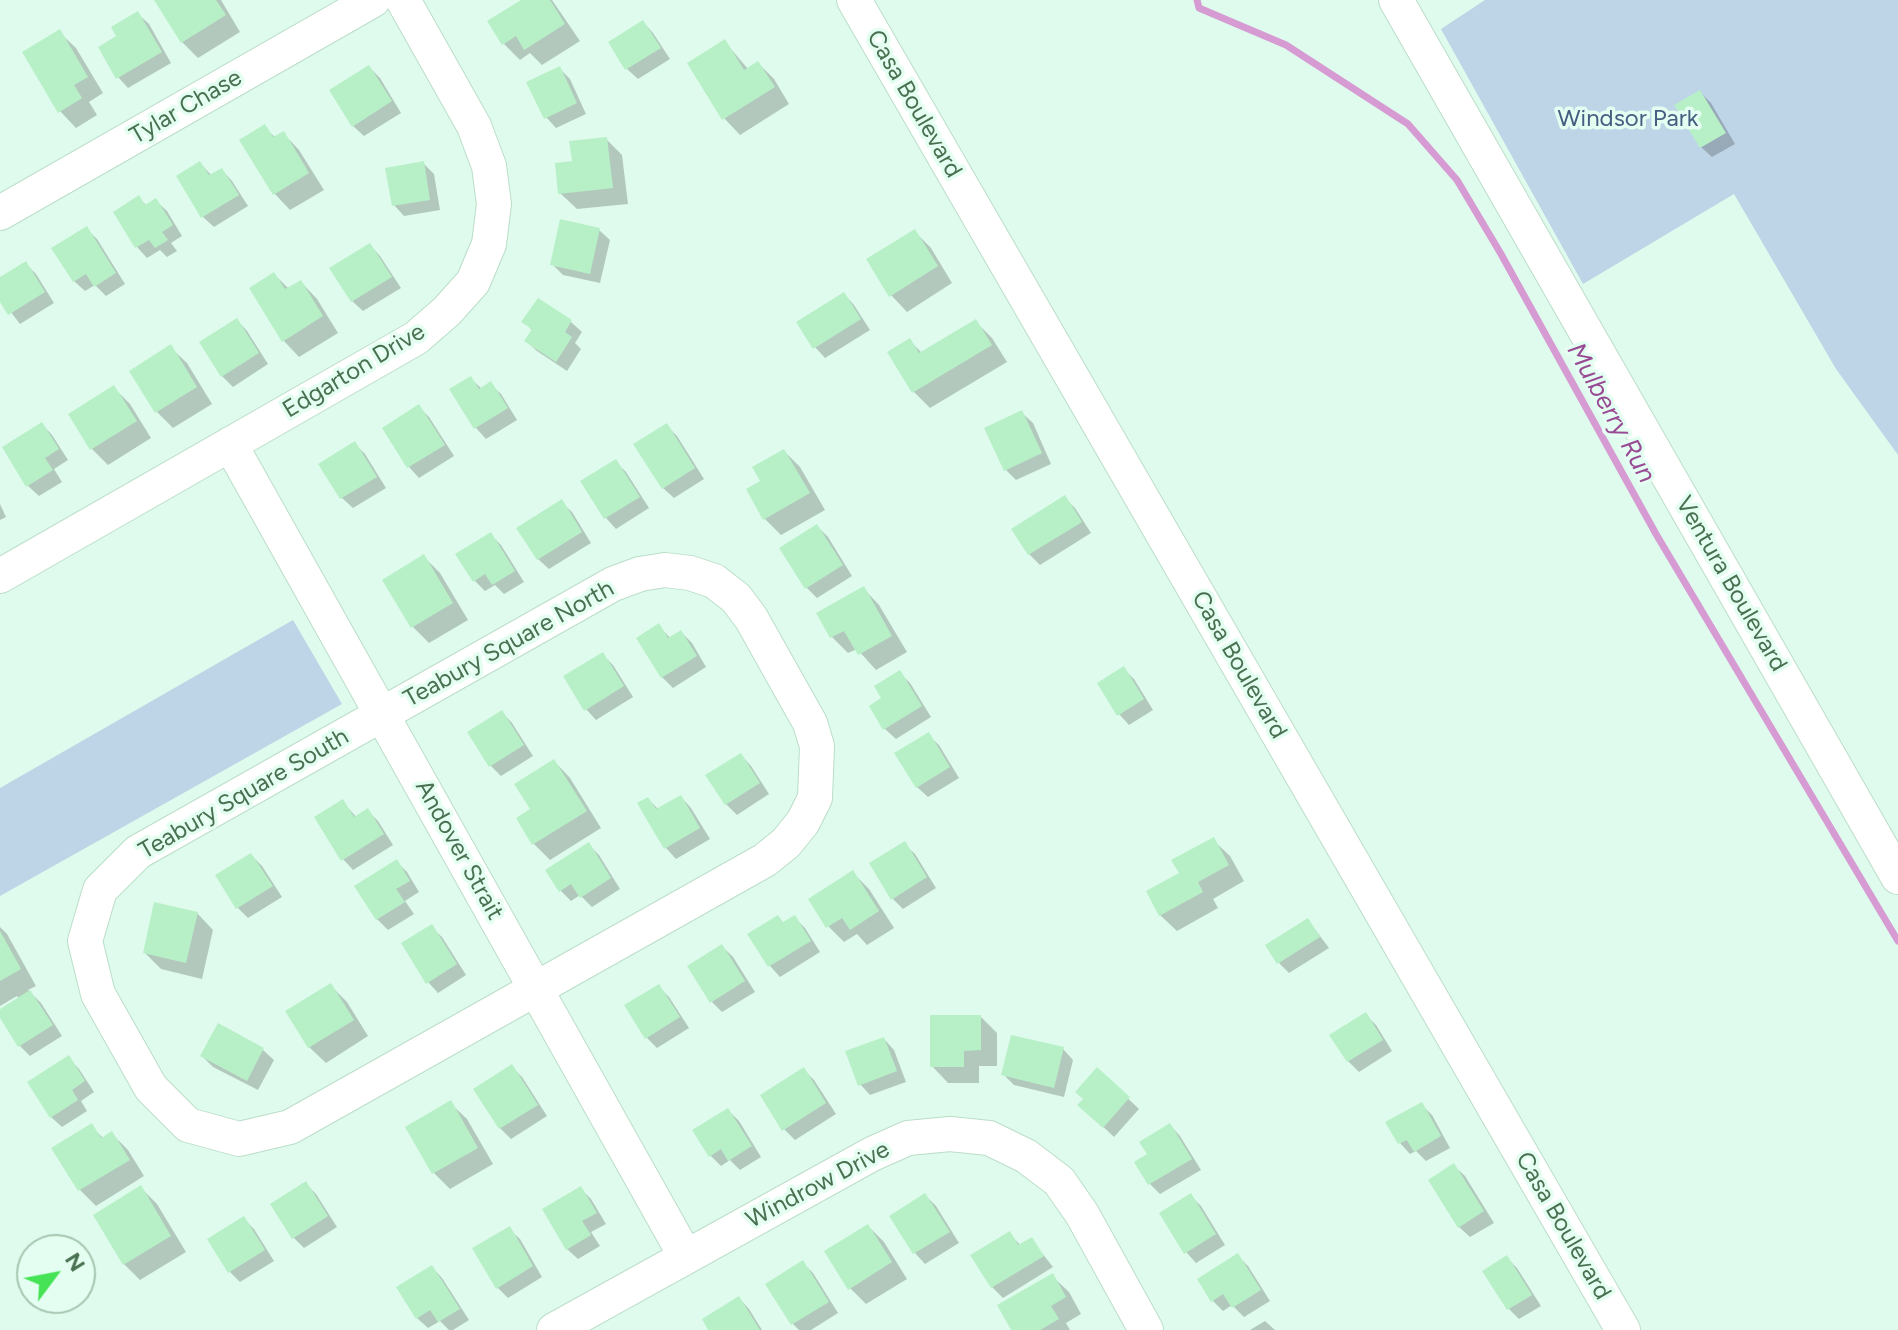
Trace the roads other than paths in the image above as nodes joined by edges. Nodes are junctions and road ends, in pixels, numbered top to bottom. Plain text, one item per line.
1 (373, 0) edge
2 (403, 0) edge
3 (854, 0) edge
4 (1396, 0) edge
5 (0, 213) edge
6 (230, 444) junction
7 (0, 576) edge
8 (382, 714) junction
9 (1898, 877) edge
10 (537, 988) junction
11 (686, 1257) junction
12 (554, 1330) edge
13 (1146, 1330) edge
14 (1623, 1330) edge

1 - 5 street, Tylar Chase
2 - 6 street, Edgarton Drive
3 - 14 street, Casa Boulevard
4 - 9 street, Ventura Boulevard
6 - 7 street, Edgarton Drive
6 - 8 street, Andover Strait
8 - 10 street, Andover Strait
8 - 10 street, Teabury Square North
8 - 10 street, Teabury Square South
10 - 11 street, Andover Strait
11 - 12 street, Windrow Drive
11 - 13 street, Windrow Drive

